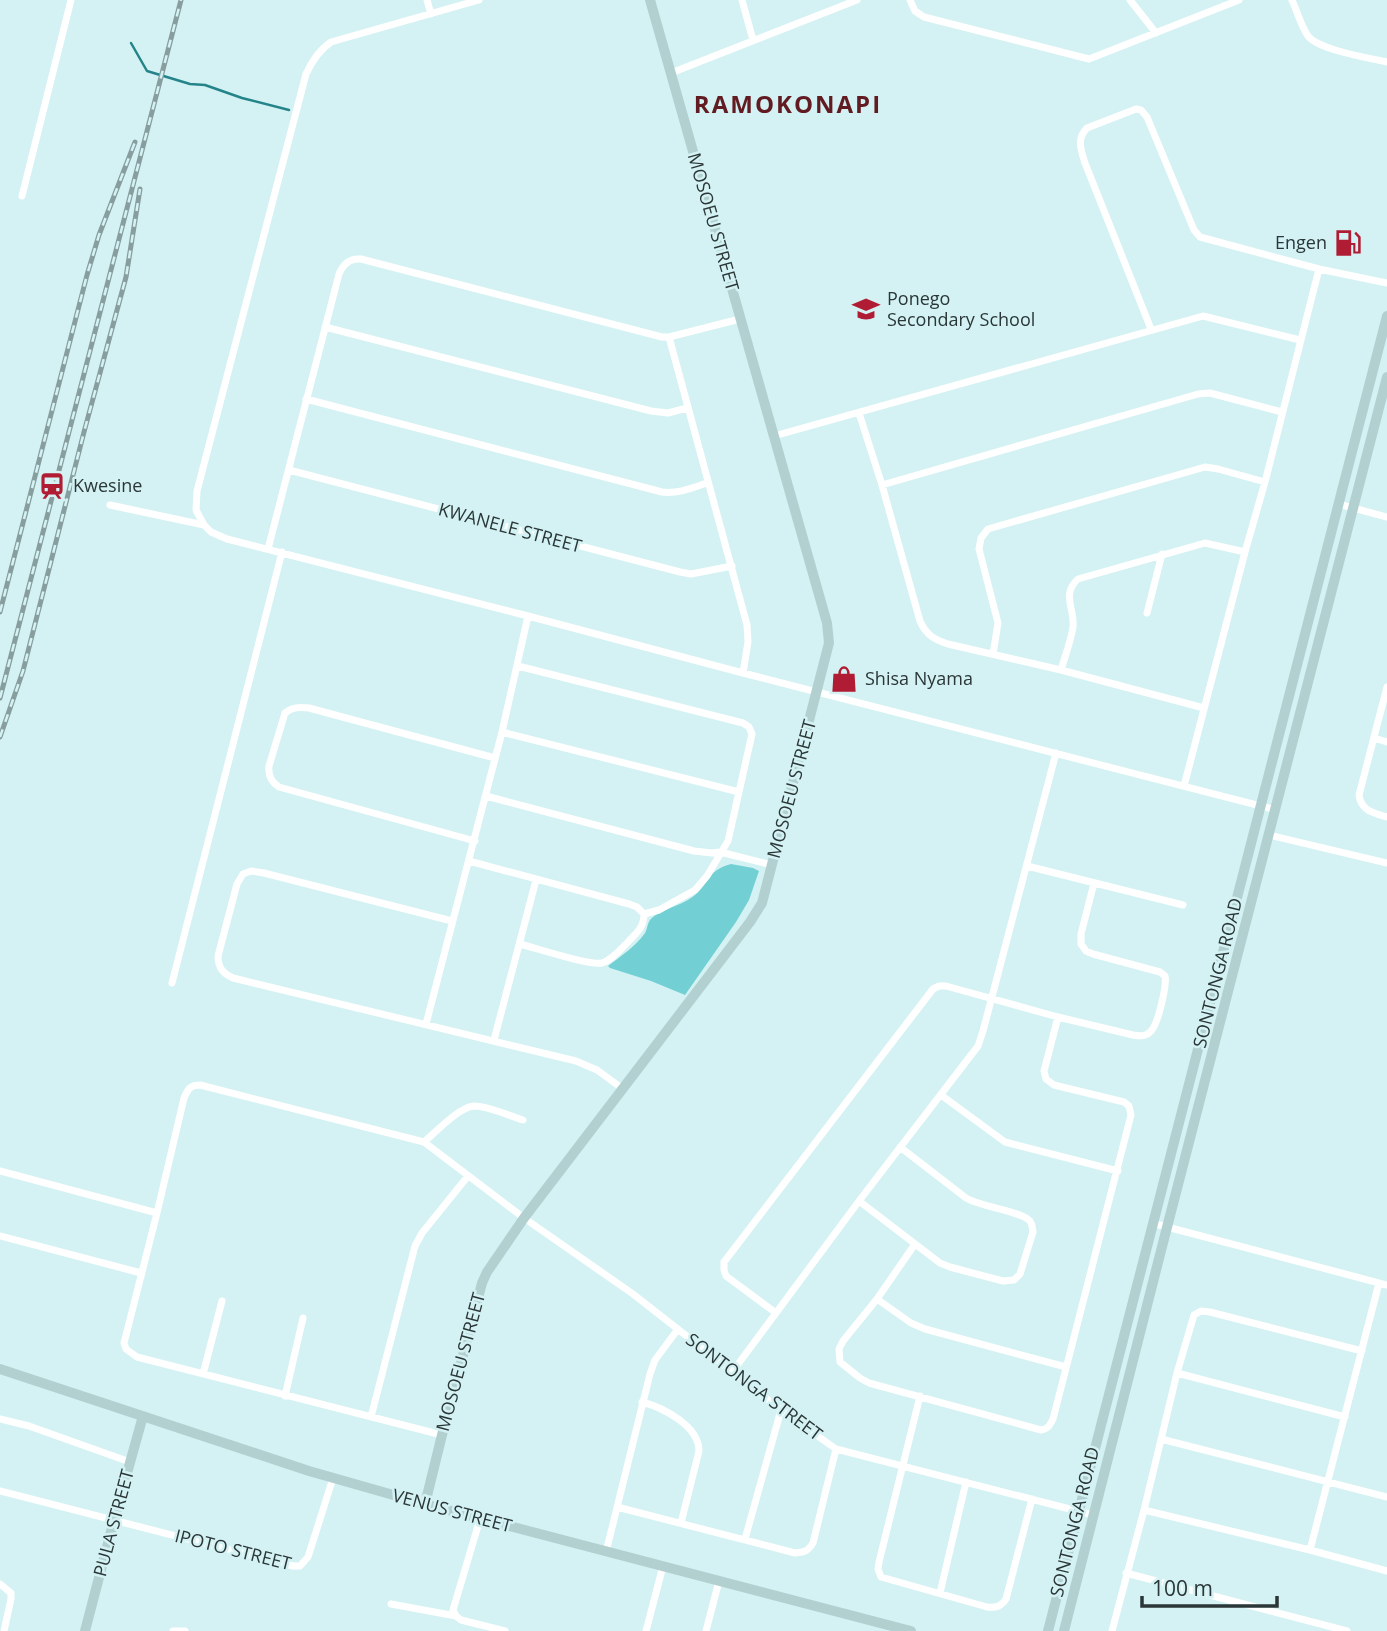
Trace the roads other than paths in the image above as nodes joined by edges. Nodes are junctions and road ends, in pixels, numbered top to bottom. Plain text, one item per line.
1 (71, 0) edge
2 (427, 0) edge
3 (479, 0) edge
4 (650, 0) edge
5 (742, 0) edge
6 (857, 0) edge
7 (910, 0) edge
8 (1130, 0) edge
9 (1239, 0) edge
10 (1292, 0) edge
11 (1218, 4) edge
12 (431, 14) junction
13 (1156, 33) junction
14 (753, 40) junction
15 (1387, 62) edge
16 (671, 73) junction
17 (22, 196) dead end
18 (1319, 269) junction
19 (1387, 283) edge
20 (1387, 316) edge
21 (740, 319) junction
22 (325, 327) junction
23 (1151, 329) junction
24 (669, 337) junction
25 (1300, 340) junction
26 (1387, 377) edge
27 (306, 399) junction
28 (687, 408) junction
29 (1282, 412) junction
30 (859, 413) junction
31 (774, 436) junction
32 (289, 470) junction
33 (1265, 482) junction
34 (707, 483) junction
35 (882, 485) junction
36 (1338, 503) junction
37 (110, 505) dead end
38 (1354, 508) junction
39 (1387, 516) edge
40 (204, 525) junction
41 (268, 549) junction
42 (282, 552) junction
43 (1245, 552) junction
44 (1162, 554) junction
45 (732, 566) junction
46 (1147, 613) dead end
47 (528, 616) junction
48 (993, 653) junction
49 (518, 666) junction
50 (1061, 670) junction
51 (743, 673) junction
52 (1387, 687) edge
53 (818, 692) junction
54 (1204, 708) junction
55 (502, 732) junction
56 (1374, 738) junction
57 (1387, 742) edge
58 (1056, 753) junction
59 (495, 758) junction
60 (1184, 786) junction
61 (739, 792) junction
62 (486, 796) junction
63 (1261, 806) junction
64 (1276, 810) junction
65 (1387, 817) edge
66 (1269, 835) junction
67 (475, 841) junction
68 (720, 852) junction
69 (470, 861) junction
70 (1387, 863) edge
71 (772, 865) junction
72 (1027, 866) junction
73 (536, 880) junction
74 (1094, 883) junction
75 (1183, 905) dead end
76 (644, 914) junction
77 (452, 921) junction
78 (520, 944) junction
79 (172, 983) dead end
80 (992, 998) junction
81 (1058, 1017) junction
82 (426, 1024) junction
83 (494, 1040) junction
84 (623, 1089) junction
85 (941, 1095) junction
86 (523, 1120) dead end
87 (424, 1142) junction
88 (900, 1147) junction
89 (0, 1171) edge
90 (1118, 1171) junction
91 (468, 1176) junction
92 (859, 1201) junction
93 (157, 1213) junction
94 (524, 1218) junction
95 (1152, 1223) junction
96 (1167, 1227) junction
97 (0, 1236) edge
98 (915, 1244) junction
99 (141, 1273) junction
100 (1383, 1284) edge
101 (877, 1299) junction
102 (222, 1301) dead end
103 (776, 1313) junction
104 (303, 1318) dead end
105 (678, 1329) junction
106 (1362, 1351) junction
107 (1066, 1367) junction
108 (0, 1368) edge
109 (733, 1371) junction
110 (1177, 1373) junction
111 (203, 1374) junction
112 (285, 1396) junction
113 (920, 1396) junction
114 (642, 1402) junction
115 (781, 1410) junction
116 (143, 1416) junction
117 (371, 1417) junction
118 (1345, 1417) junction
119 (0, 1419) edge
120 (442, 1435) junction
121 (1161, 1439) junction
122 (836, 1449) junction
123 (130, 1462) junction
124 (902, 1466) junction
125 (333, 1478) junction
126 (967, 1482) junction
127 (1328, 1483) junction
128 (0, 1491) edge
129 (1387, 1497) edge
130 (1032, 1499) junction
131 (425, 1504) junction
132 (617, 1507) junction
133 (1144, 1510) junction
134 (1078, 1511) junction
135 (1093, 1515) junction
136 (480, 1519) junction
137 (114, 1520) junction
138 (681, 1523) junction
139 (745, 1539) junction
140 (1310, 1549) junction
141 (606, 1552) junction
142 (663, 1566) junction
143 (1387, 1571) edge
144 (1126, 1573) junction
145 (719, 1581) junction
146 (0, 1584) edge
147 (940, 1593) junction
148 (391, 1604) dead end
149 (456, 1616) junction
150 (4, 1631) edge
151 (86, 1631) edge
152 (173, 1631) edge
153 (186, 1631) edge
154 (505, 1631) edge
155 (646, 1631) edge
156 (706, 1631) edge
157 (911, 1631) edge
158 (1048, 1631) edge
159 (1064, 1631) edge
160 (1112, 1631) edge
161 (1347, 1631) edge

1 - 17 street
2 - 12 street
3 - 12 street
4 - 16 street, MOSOEU STREET
5 - 14 street
6 - 14 street
7 - 13 street
8 - 13 street
9 - 11 street
10 - 15 street
11 - 13 street
12 - 40 street
14 - 16 street
16 - 21 street, MOSOEU STREET
18 - 19 street
18 - 23 street
18 - 25 street
20 - 36 street, SONTONGA ROAD
21 - 24 street
21 - 31 street, MOSOEU STREET
22 - 24 street
22 - 27 street
22 - 28 street
23 - 25 street
23 - 30 street
24 - 28 street
25 - 29 street
26 - 38 street, SONTONGA ROAD
27 - 32 street
27 - 34 street
28 - 34 street
29 - 33 street
29 - 35 street
30 - 31 street
30 - 35 street
31 - 53 street, MOSOEU STREET
32 - 41 street
32 - 45 street, KWANELE STREET
33 - 43 street
33 - 48 street
34 - 45 street
35 - 48 street
36 - 38 street
36 - 63 street, SONTONGA ROAD
37 - 40 street
38 - 39 street
38 - 64 street, SONTONGA ROAD
40 - 41 street
41 - 42 street
42 - 47 street
42 - 79 street
43 - 44 street
43 - 54 street
44 - 46 street
44 - 50 street
45 - 51 street
47 - 49 street
47 - 51 street
48 - 50 street
49 - 55 street
49 - 61 street
50 - 54 street
51 - 53 street
52 - 56 street
53 - 58 street
53 - 71 street, MOSOEU STREET
54 - 60 street
55 - 59 street
55 - 61 street
56 - 57 street
56 - 65 street
58 - 60 street
58 - 72 street
59 - 62 street
59 - 67 street
60 - 63 street
61 - 68 street
62 - 67 street
62 - 68 street
63 - 64 street
63 - 95 street, SONTONGA ROAD
64 - 66 street, SONTONGA ROAD
66 - 70 street
66 - 96 street, SONTONGA ROAD
67 - 69 street
68 - 71 street
68 - 76 street
69 - 73 street
69 - 77 street
71 - 84 street, MOSOEU STREET
72 - 74 street
72 - 80 street
73 - 76 street
73 - 78 street
74 - 75 street
74 - 81 street
76 - 78 street
77 - 82 street
77 - 82 street
78 - 83 street
80 - 81 street
80 - 85 street
80 - 103 street
81 - 90 street
82 - 83 street
83 - 84 street
84 - 94 street, MOSOEU STREET
85 - 88 street
85 - 90 street
86 - 87 street
87 - 91 street, SONTONGA STREET
87 - 93 street
88 - 92 street
88 - 98 street
89 - 93 street
90 - 107 street
91 - 94 street, SONTONGA STREET
91 - 117 street
92 - 98 street
92 - 103 street
93 - 99 street
94 - 105 street, SONTONGA STREET
94 - 120 street, MOSOEU STREET
95 - 96 street
95 - 134 street, SONTONGA ROAD
96 - 100 street
96 - 135 street, SONTONGA ROAD
97 - 99 street
98 - 101 street
99 - 111 street
100 - 106 street
101 - 107 street
101 - 113 street
102 - 111 street
103 - 109 street
104 - 112 street
105 - 109 street, SONTONGA STREET
105 - 114 street
106 - 110 street
106 - 118 street
107 - 113 street
108 - 116 street, VENUS STREET
109 - 115 street, SONTONGA STREET
110 - 118 street
110 - 121 street
111 - 112 street
112 - 117 street
113 - 124 street
114 - 132 street
114 - 138 street
115 - 122 street, SONTONGA STREET
115 - 139 street
116 - 123 street, PULA STREET
116 - 125 street, VENUS STREET
117 - 120 street
118 - 127 street
119 - 123 street
120 - 131 street, MOSOEU STREET
121 - 127 street
121 - 133 street
122 - 124 street, SONTONGA STREET
122 - 139 street
123 - 137 street, PULA STREET
124 - 126 street, SONTONGA STREET
124 - 147 street
125 - 131 street, VENUS STREET
125 - 137 street, IPOTO STREET
126 - 130 street, SONTONGA STREET
126 - 147 street
127 - 129 street
127 - 140 street
128 - 137 street
130 - 134 street, SONTONGA STREET
130 - 147 street
131 - 136 street, VENUS STREET
132 - 138 street
132 - 141 street
133 - 140 street
133 - 144 street
134 - 135 street, SONTONGA STREET
134 - 158 street, SONTONGA ROAD
135 - 159 street, SONTONGA ROAD
136 - 141 street, VENUS STREET
136 - 149 street
137 - 151 street, PULA STREET
138 - 139 street
140 - 143 street
141 - 142 street, VENUS STREET
142 - 145 street, VENUS STREET
142 - 155 street
144 - 160 street
144 - 161 street
145 - 156 street
145 - 157 street, VENUS STREET
146 - 150 street
148 - 149 street
149 - 154 street
152 - 153 street

